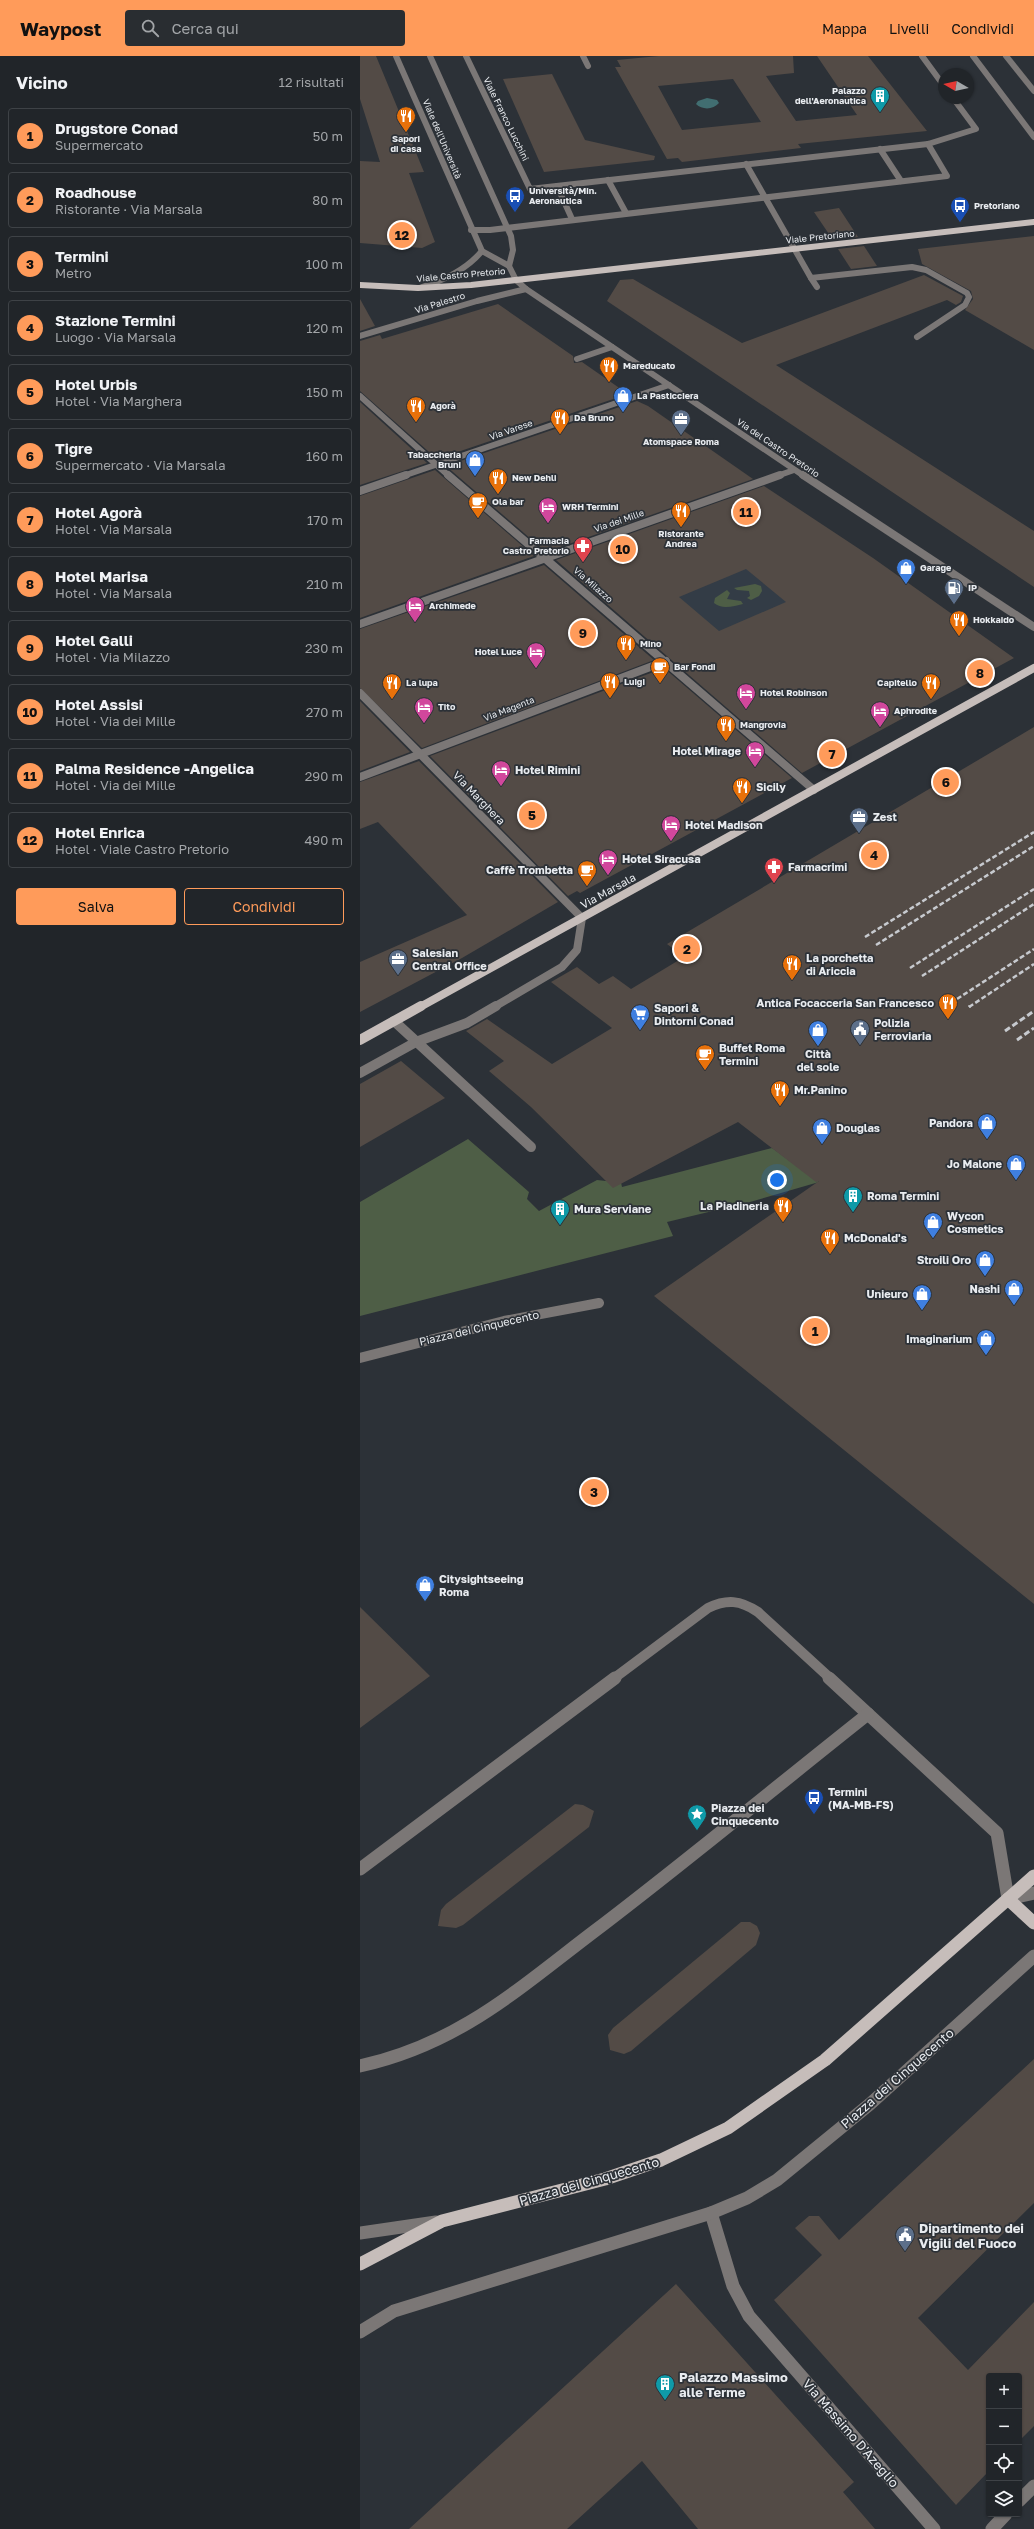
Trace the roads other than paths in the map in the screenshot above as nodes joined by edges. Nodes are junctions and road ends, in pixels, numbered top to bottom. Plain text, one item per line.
1 (396, 56) edge
2 (430, 56) edge
3 (466, 56) edge
4 (583, 56) edge
5 (922, 56) edge
6 (972, 56) edge
7 (1006, 56) edge
8 (588, 66) dead end
9 (938, 78) edge
10 (1034, 91) edge
11 (957, 104) edge
12 (1034, 137) edge
13 (928, 144) junction
14 (880, 149) junction
15 (746, 164) junction
16 (608, 180) junction
17 (901, 181) junction
18 (557, 186) junction
19 (766, 197) junction
20 (626, 213) junction
21 (572, 219) junction
22 (1034, 222) edge
23 (507, 226) junction
24 (471, 230) junction
25 (795, 248) junction
26 (482, 251) junction
27 (509, 266) junction
28 (811, 278) junction
29 (516, 280) junction
30 (360, 285) edge
31 (817, 287) dead end
32 (418, 288) junction
33 (526, 289) junction
34 (360, 336) edge
35 (917, 337) dead end
36 (612, 347) junction
37 (577, 359) dead end
38 (669, 385) junction
39 (360, 396) edge
40 (436, 465) junction
41 (794, 470) junction
42 (360, 491) edge
43 (546, 558) junction
44 (360, 624) edge
45 (1034, 627) edge
46 (666, 661) junction
47 (1034, 668) edge
48 (360, 693) edge
49 (420, 754) junction
50 (360, 777) edge
51 (814, 790) junction
52 (582, 918) junction
53 (394, 1021) junction
54 (360, 1040) edge
55 (416, 1042) junction
56 (360, 1073) edge
57 (531, 1147) dead end
58 (599, 1303) dead end
59 (360, 1358) edge
60 (868, 1714) junction
61 (360, 1869) edge
62 (1034, 1876) edge
63 (1034, 1893) edge
64 (1008, 1899) junction
65 (1034, 1923) edge
66 (1034, 1956) edge
67 (360, 2066) edge
68 (711, 2214) junction
69 (442, 2221) junction
70 (360, 2233) edge
71 (360, 2264) edge
72 (360, 2332) edge
73 (1034, 2486) edge
74 (1022, 2498) edge
75 (1003, 2517) edge
76 (934, 2529) edge
77 (992, 2529) edge

1 - 24 street, Viale dell'Università
2 - 23 street
3 - 18 street, Viale Franco Lucchini
4 - 8 street
5 - 9 street
6 - 12 street
7 - 10 street
11 - 13 street
13 - 14 street
13 - 17 street
14 - 15 street
14 - 17 street
15 - 16 street
15 - 19 street
16 - 18 street
16 - 20 street
17 - 19 street
18 - 21 street
19 - 20 street
19 - 25 street
20 - 21 street
21 - 23 street
22 - 25 main road, Viale Pretoriano
23 - 24 street
23 - 27 street
24 - 26 street, Viale dell'Università
25 - 28 street
25 - 29 main road, Viale Pretoriano
26 - 27 street
26 - 32 street
27 - 29 street
28 - 31 street
28 - 35 street
29 - 32 main road, Viale Castro Pretorio
29 - 33 street, Via del Castro Pretorio
30 - 32 main road, Viale Castro Pretorio
33 - 34 street, Via Palestro
33 - 36 street, Via del Castro Pretorio
36 - 37 street
36 - 38 street, Via del Castro Pretorio
38 - 40 street, Via Varese
38 - 41 street, Via del Castro Pretorio
39 - 40 street, Via Milazzo
40 - 42 street, Via Varese
40 - 43 street, Via Milazzo
41 - 43 street, Via dei Mille
41 - 45 street, Via del Castro Pretorio
43 - 44 street, Via dei Mille
43 - 46 street, Via Milazzo
46 - 49 street, Via Magenta
46 - 51 street, Via Milazzo
47 - 51 main road, Via Marsala
48 - 49 street, Via Marghera
49 - 50 street, Via Magenta
49 - 52 street, Via Marghera
51 - 52 main road, Via Marsala
52 - 53 main road, Via Marsala
52 - 55 street
53 - 54 main road, Via Marsala
53 - 55 street
55 - 56 street
55 - 57 street
58 - 59 street, Piazza dei Cinquecento
60 - 61 street
60 - 64 street
60 - 67 street
62 - 64 main road, Piazza dei Cinquecento
63 - 64 street, Piazza dei Cinquecento
64 - 65 main road
64 - 69 main road, Piazza dei Cinquecento
66 - 68 street, Piazza dei Cinquecento
68 - 72 street, Piazza dei Cinquecento
68 - 76 street, Via Massimo D'Azeglio
69 - 70 street, Piazza dei Cinquecento
69 - 71 main road, Piazza dei Cinquecento
73 - 74 street
75 - 77 street

